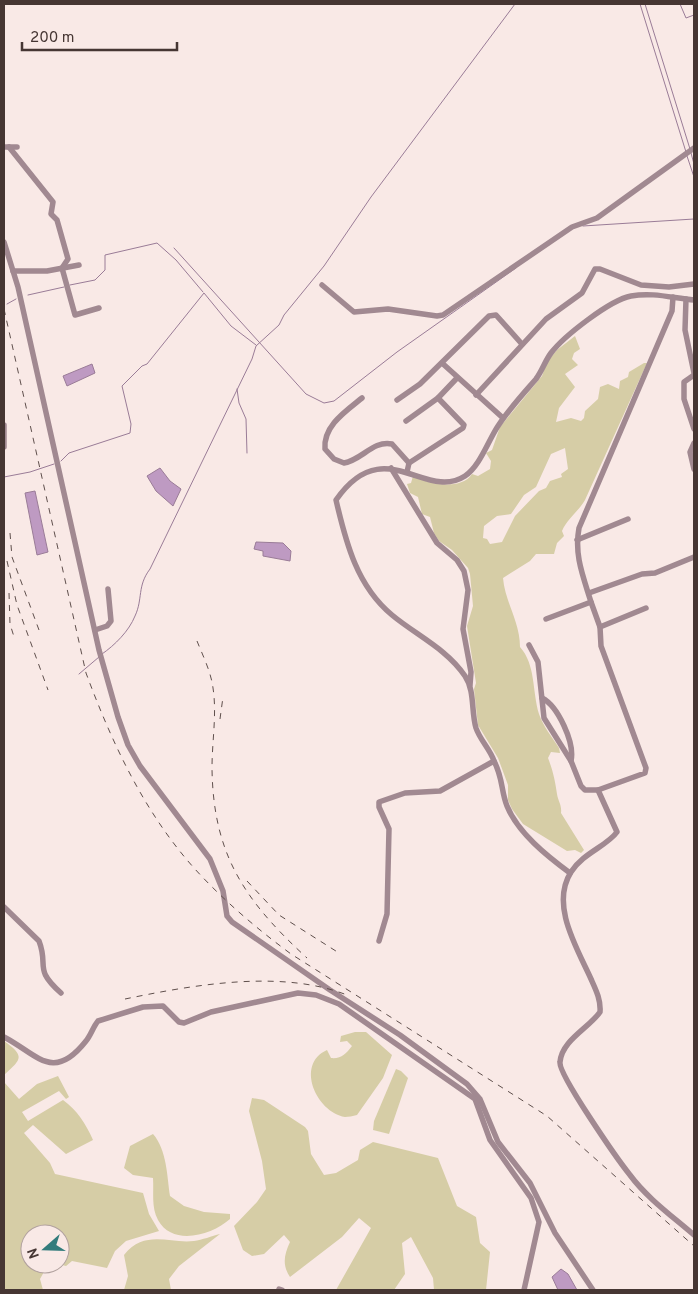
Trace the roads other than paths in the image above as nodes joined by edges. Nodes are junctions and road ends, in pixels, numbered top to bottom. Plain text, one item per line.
1 (6, 147) edge
2 (17, 147) dead end
3 (694, 148) edge
4 (4, 242) edge
5 (78, 265) dead end
6 (62, 268) junction
7 (13, 271) junction
8 (694, 284) edge
9 (322, 285) dead end
10 (673, 296) junction
11 (686, 299) junction
12 (694, 300) edge
13 (98, 308) dead end
14 (521, 343) junction
15 (442, 364) junction
16 (694, 374) edge
17 (457, 378) junction
18 (476, 395) junction
19 (362, 398) dead end
20 (438, 398) junction
21 (397, 400) dead end
22 (503, 418) junction
23 (406, 422) dead end
24 (4, 429) edge
25 (694, 429) edge
26 (694, 443) edge
27 (4, 447) edge
28 (410, 463) junction
29 (391, 468) junction
30 (694, 469) edge
31 (407, 472) junction
32 (628, 519) dead end
33 (577, 540) junction
34 (694, 557) edge
35 (108, 589) dead end
36 (588, 593) junction
37 (591, 602) junction
38 (646, 608) dead end
39 (546, 619) dead end
40 (600, 628) junction
41 (95, 630) junction
42 (529, 645) dead end
43 (470, 686) junction
44 (542, 698) junction
45 (494, 761) junction
46 (571, 761) junction
47 (598, 790) junction
48 (570, 873) junction
49 (4, 907) edge
50 (380, 941) dead end
51 (61, 993) dead end
52 (4, 1037) edge
53 (548, 1218) junction
54 (538, 1222) junction
55 (694, 1235) edge
56 (524, 1290) edge
57 (593, 1290) edge

1 - 2 street
1 - 6 street
3 - 9 street
4 - 7 street
5 - 6 street
6 - 7 street
6 - 13 street
7 - 41 street
8 - 14 street
10 - 11 street
10 - 22 street
10 - 33 street
11 - 12 street
11 - 16 street
14 - 15 street
14 - 18 street
15 - 17 street
15 - 21 street
16 - 25 street
17 - 18 street
17 - 20 street
18 - 22 street
19 - 28 street
20 - 23 street
20 - 28 street
22 - 31 street
24 - 27 street
26 - 30 street
28 - 31 street
29 - 31 street
29 - 43 street
29 - 43 street
32 - 33 street
33 - 36 street
34 - 36 street
35 - 41 street
36 - 37 street
37 - 39 street
37 - 40 street
38 - 40 street
40 - 47 street
41 - 53 street
42 - 44 street
43 - 45 street
44 - 46 street
44 - 46 street
45 - 48 street
45 - 50 street
46 - 47 street
47 - 48 street
48 - 55 street
49 - 51 street
52 - 54 street
53 - 54 street
53 - 57 street
54 - 56 street

